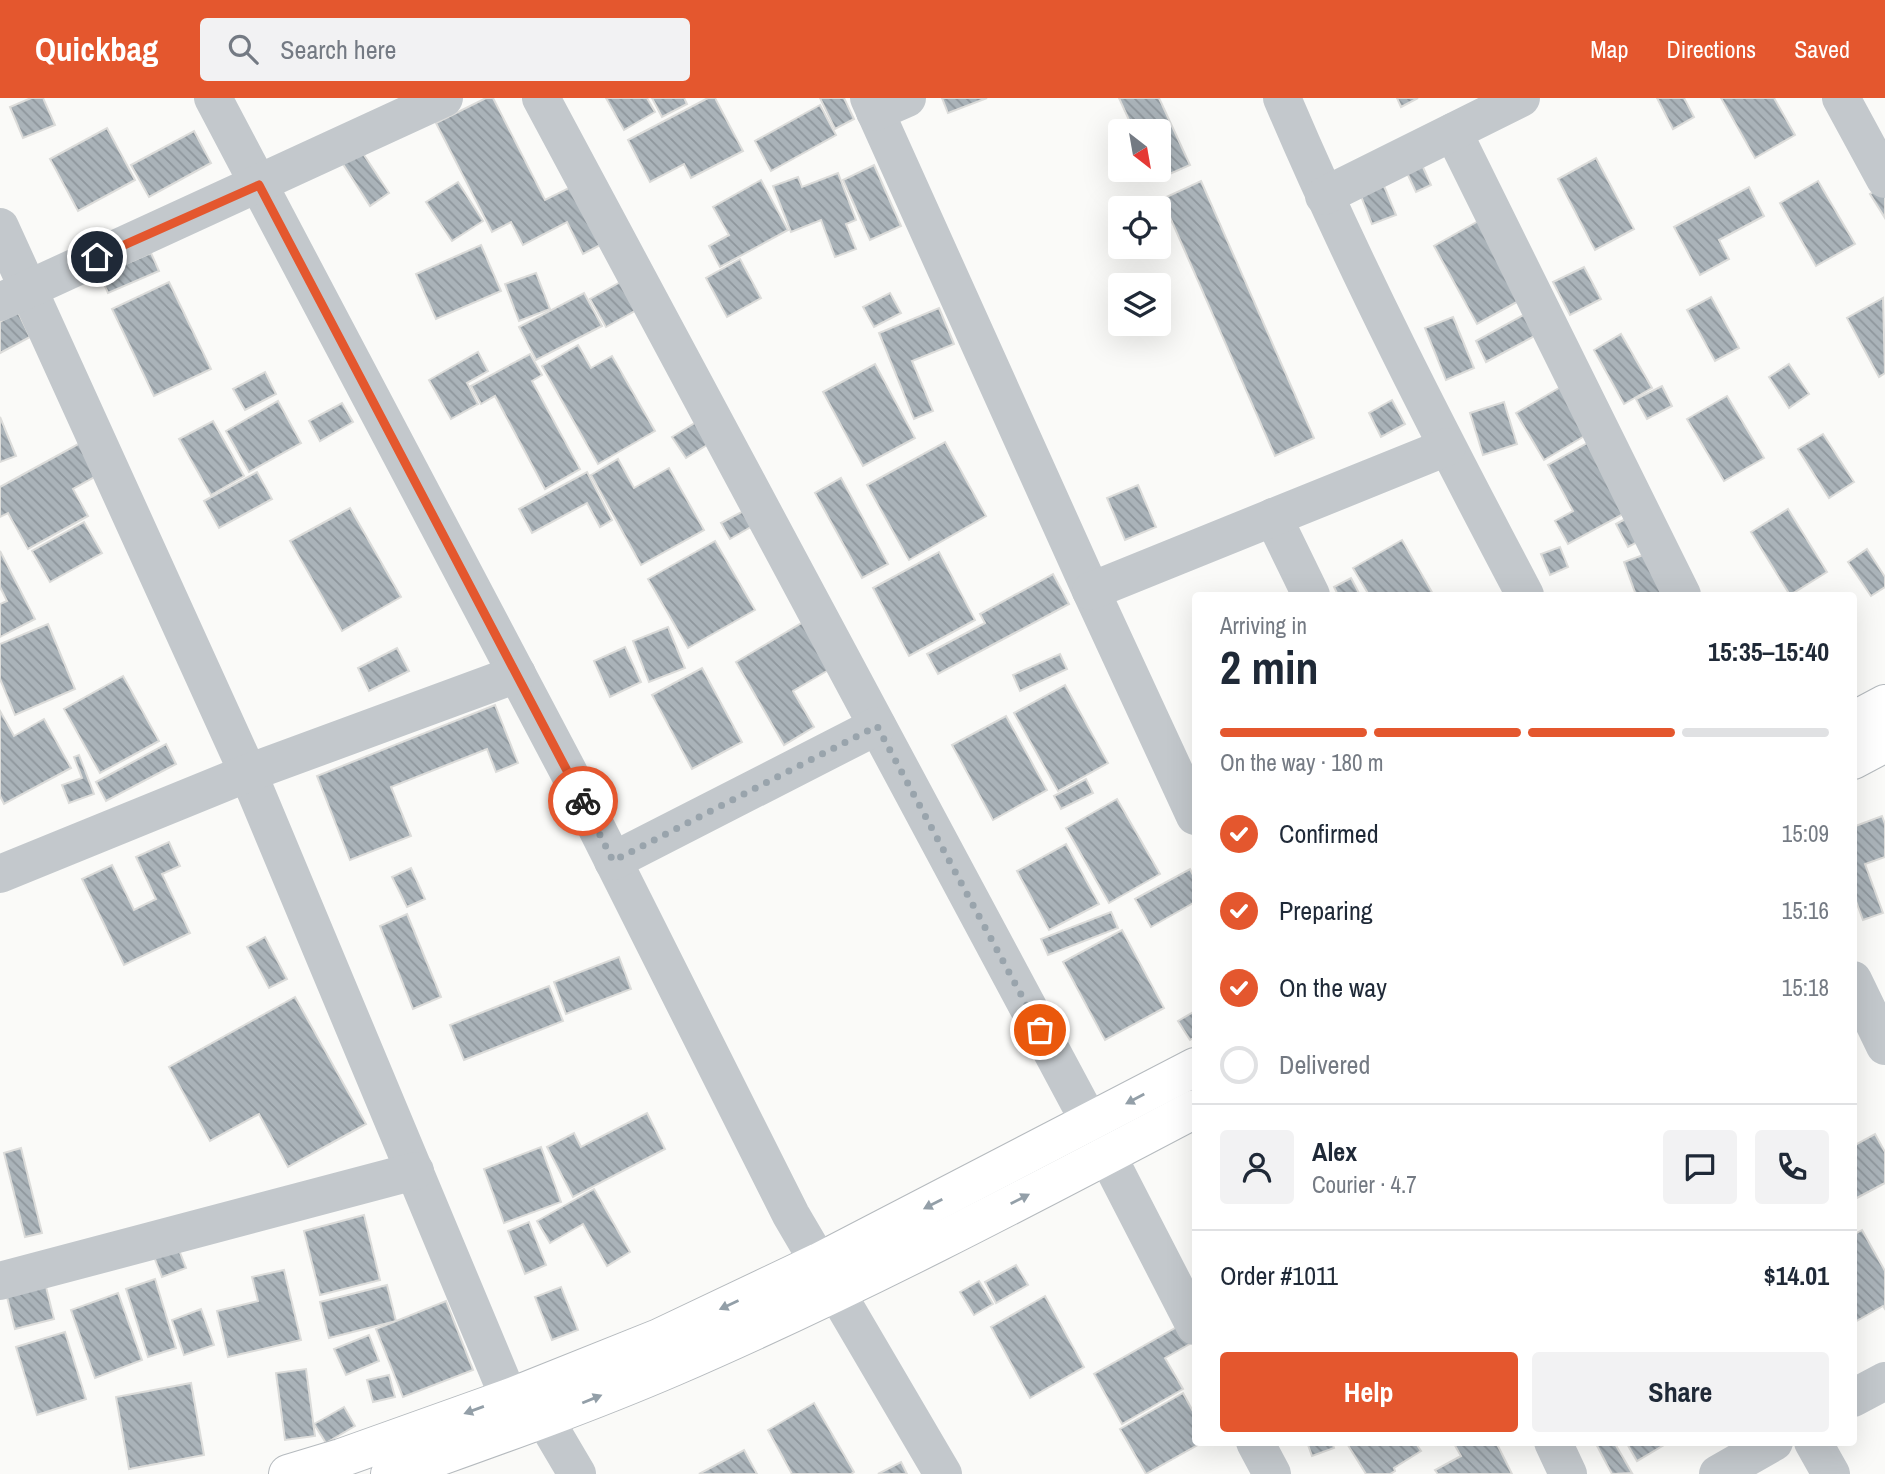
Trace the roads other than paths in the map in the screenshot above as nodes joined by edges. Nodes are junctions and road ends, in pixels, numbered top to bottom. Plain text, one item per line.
1 (213, 98) edge
2 (444, 98) edge
3 (541, 98) edge
4 (1282, 98) edge
5 (1521, 98) edge
6 (1841, 98) edge
7 (884, 103) edge
8 (1453, 132) junction
9 (1885, 179) edge
10 (259, 185) junction
11 (1324, 197) junction
12 (0, 228) edge
13 (14, 295) edge
14 (1447, 447) junction
15 (1273, 517) junction
16 (1091, 591) junction
17 (1310, 592) edge
18 (1523, 592) edge
19 (1681, 592) edge
20 (517, 674) junction
21 (1885, 704) edge
22 (1857, 718) edge
23 (877, 726) junction
24 (1885, 743) edge
25 (1857, 758) edge
26 (248, 772) junction
27 (1192, 810) edge
28 (613, 861) junction
29 (0, 874) edge
30 (1857, 988) edge
31 (1885, 1045) edge
32 (1192, 1070) edge
33 (1192, 1109) edge
34 (1098, 1139) junction
35 (415, 1171) junction
36 (828, 1277) junction
37 (0, 1281) edge
38 (1192, 1320) edge
39 (1885, 1381) edge
40 (1857, 1396) edge
41 (509, 1398) junction
42 (544, 1418) junction
43 (1257, 1446) edge
44 (1555, 1446) edge
45 (1767, 1446) edge
46 (1815, 1446) edge
47 (288, 1474) edge
48 (390, 1474) edge
49 (577, 1474) edge
50 (943, 1474) edge
51 (1272, 1474) edge
52 (1568, 1474) edge
53 (1718, 1474) edge
54 (1831, 1474) edge

1 - 10 street
2 - 10 street
3 - 23 street
4 - 11 street
5 - 8 street
6 - 9 street
7 - 16 street
8 - 11 street
8 - 19 street
10 - 13 street
10 - 20 street
11 - 14 street
12 - 13 street
13 - 26 street
14 - 15 street
14 - 18 street
15 - 16 street
15 - 17 street
16 - 27 street
20 - 26 street
20 - 28 street
21 - 22 main road
23 - 28 street
23 - 34 street
24 - 25 main road
26 - 29 street
26 - 35 street
28 - 36 street
30 - 31 street
32 -> 34 main road
33 - 34 main road
34 - 36 main road
34 - 38 street
35 - 37 street
35 - 41 street
36 -> 41 main road
42 -> 36 main road
36 - 50 street
39 - 40 street
41 -> 47 main road
42 - 48 main road
42 - 49 street
43 - 51 street
44 - 52 street
45 - 53 street
46 - 54 street

